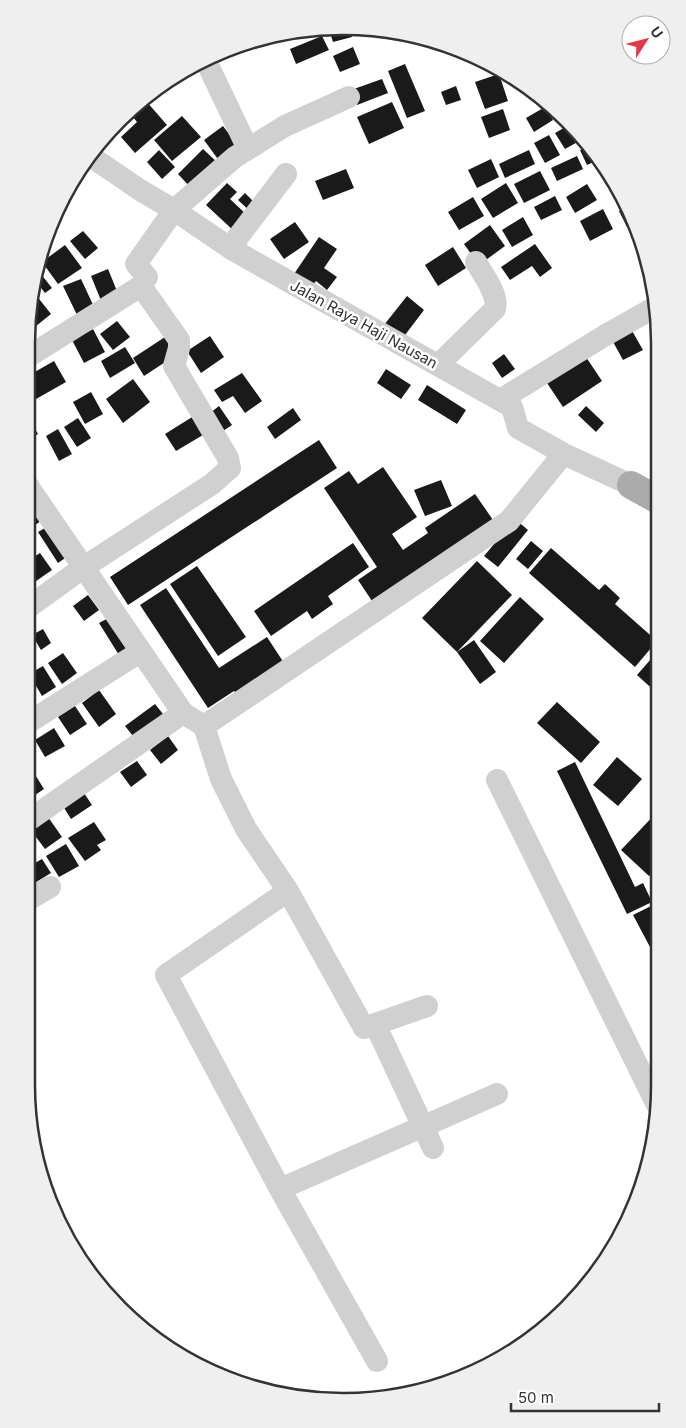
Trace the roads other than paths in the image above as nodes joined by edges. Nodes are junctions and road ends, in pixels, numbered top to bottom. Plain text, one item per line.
1 (209, 66) edge
2 (348, 97) dead end
3 (248, 149) junction
4 (96, 160) edge
5 (286, 174) dead end
6 (174, 210) junction
7 (233, 250) junction
8 (476, 262) dead end
9 (141, 286) junction
10 (649, 311) edge
11 (35, 352) edge
12 (438, 365) junction
13 (500, 400) junction
14 (563, 457) junction
15 (631, 485) joint
16 (651, 495) edge
17 (35, 496) edge
18 (84, 567) junction
19 (35, 602) edge
20 (140, 652) junction
21 (183, 713) junction
22 (35, 718) edge
23 (204, 726) junction
24 (497, 780) dead end
25 (35, 816) edge
26 (50, 887) dead end
27 (288, 891) junction
28 (35, 896) edge
29 (427, 1006) dead end
30 (375, 1024) junction
31 (651, 1092) edge
32 (497, 1094) dead end
33 (423, 1126) junction
34 (433, 1148) dead end
35 (280, 1189) junction
36 (377, 1362) dead end

1 - 3 street
2 - 3 street
3 - 6 street
4 - 6 street, Jalan Raya Haji Nausan
5 - 7 street
6 - 7 street, Jalan Raya Haji Nausan
6 - 9 street
7 - 12 street, Jalan Raya Haji Nausan
8 - 12 street
9 - 11 street
9 - 18 street
10 - 13 street
12 - 13 street, Jalan Raya Haji Nausan
13 - 14 street, Jalan Raya Haji Nausan
14 - 15 street, Jalan Raya Haji Nausan
14 - 23 street
15 - 16 main road, Jalan Raya Haji Nausan
17 - 18 street
18 - 19 street
18 - 20 street
20 - 21 street
20 - 22 street
21 - 23 street
21 - 25 street
23 - 27 street
24 - 31 street
26 - 28 street
27 - 30 street
27 - 35 street
29 - 30 street
30 - 33 street
32 - 33 street
33 - 34 street
33 - 35 street
35 - 36 street

